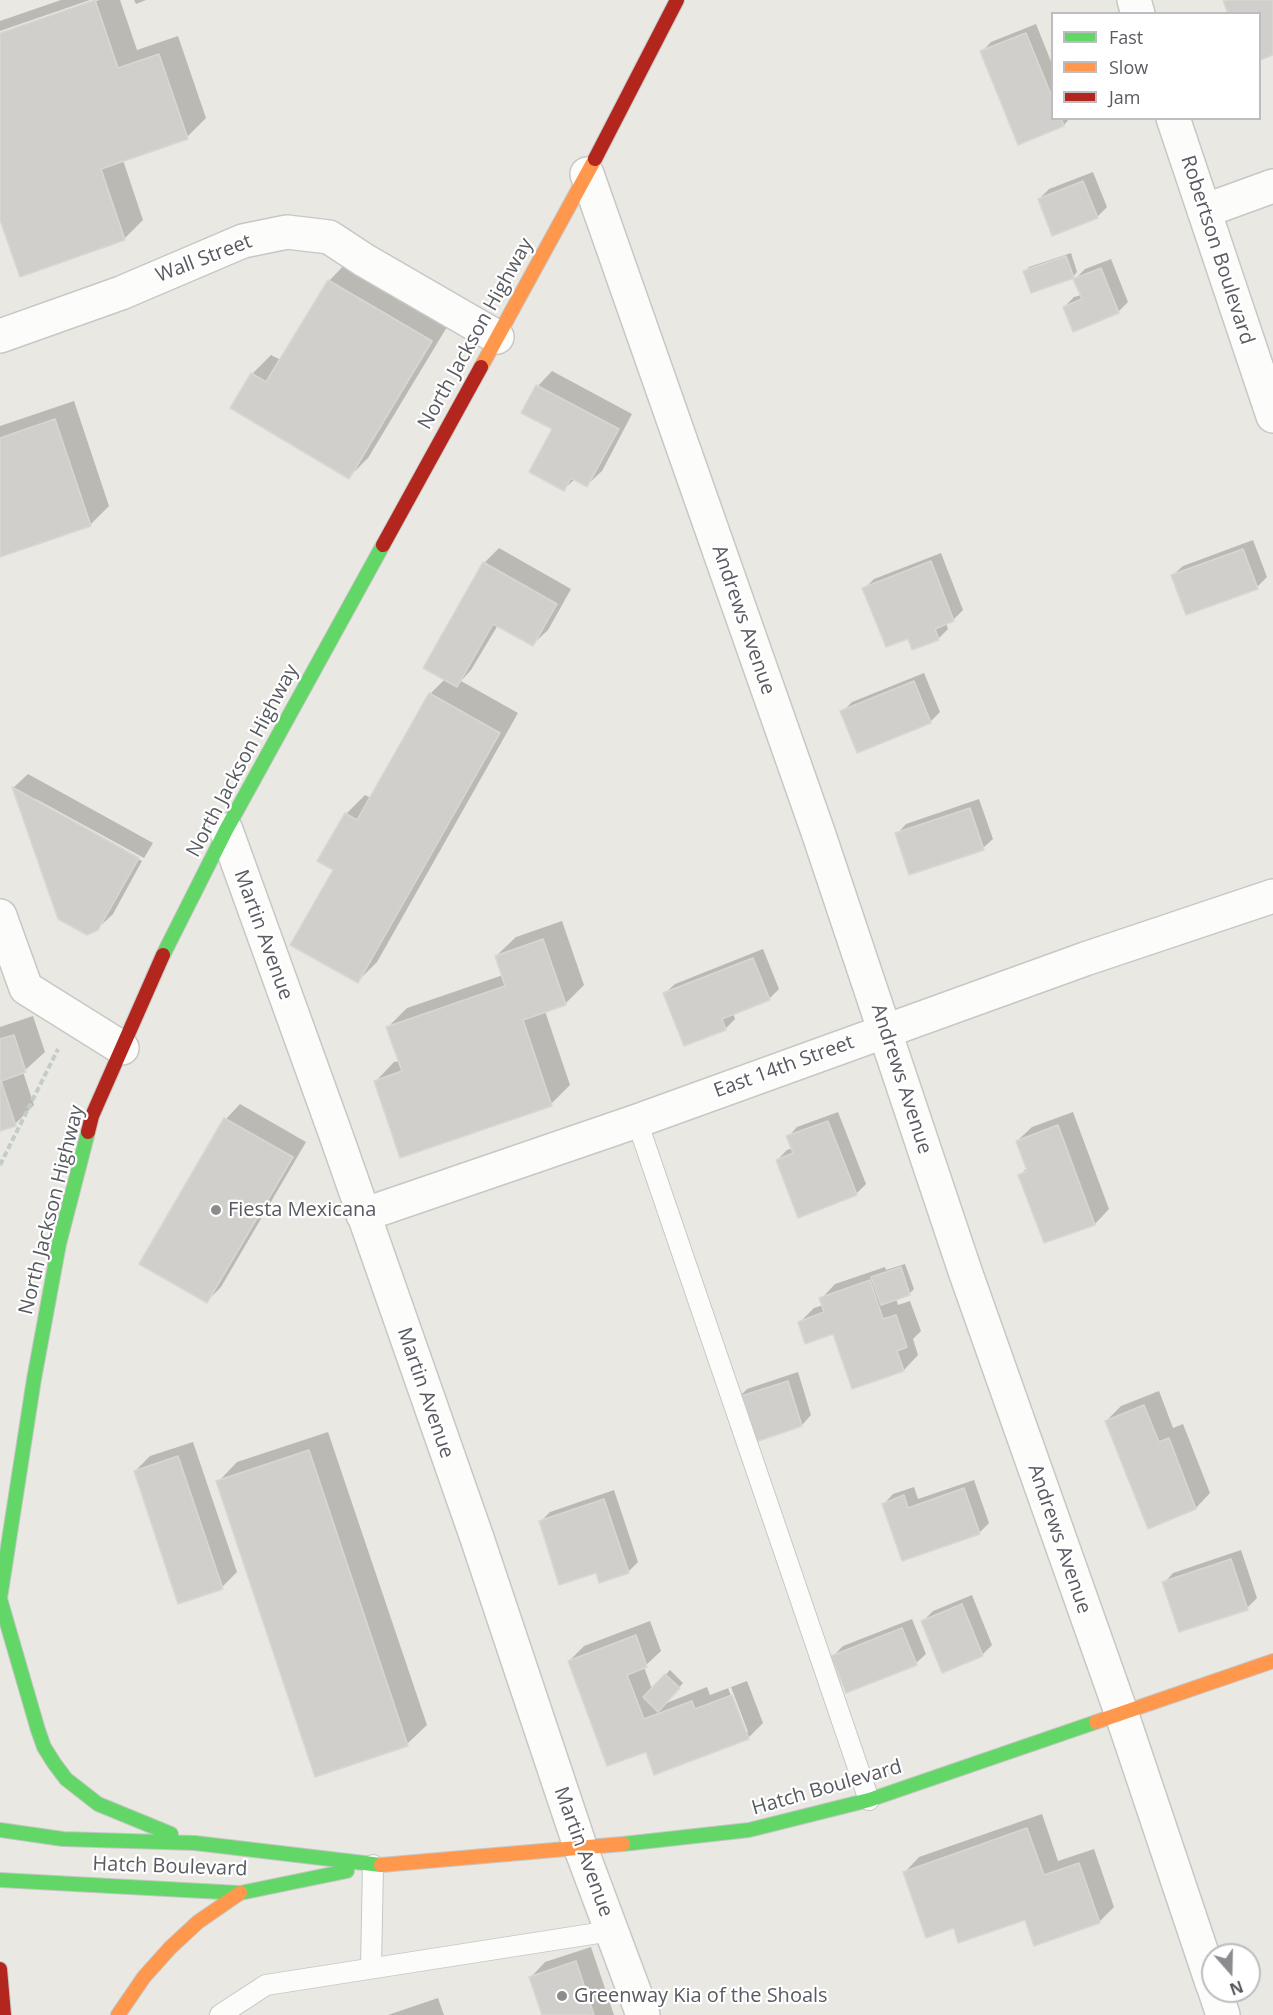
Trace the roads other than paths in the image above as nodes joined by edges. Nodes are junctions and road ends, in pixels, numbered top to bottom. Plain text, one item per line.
1 (677, 0) edge
2 (1174, 120) edge
3 (587, 174) junction
4 (1273, 186) edge
5 (1204, 211) junction
6 (0, 336) edge
7 (496, 337) junction
8 (1273, 416) edge
9 (226, 830) junction
10 (1273, 896) edge
11 (0, 916) edge
12 (13, 991) edge
13 (885, 1030) junction
14 (122, 1048) junction
15 (637, 1121) junction
16 (363, 1215) junction
17 (0, 1598) edge
18 (1273, 1661) edge
19 (1121, 1712) junction
20 (869, 1800) junction
21 (0, 1830) edge
22 (195, 1843) junction
23 (581, 1849) junction
24 (373, 1865) junction
25 (0, 1880) edge
26 (240, 1893) junction
27 (616, 1944) junction
28 (1201, 1950) edge
29 (371, 1968) junction
30 (0, 1969) edge
31 (4, 2015) edge
32 (118, 2015) edge
33 (220, 2015) edge
34 (643, 2015) edge

1 - 3 main road, North Jackson Highway
2 - 5 street, Robertson Boulevard
3 - 7 main road, North Jackson Highway
3 - 13 street, Andrews Avenue
4 - 5 street
5 - 8 street, Robertson Boulevard
6 - 7 street, Wall Street
7 - 9 main road, North Jackson Highway
9 - 14 main road, North Jackson Highway
9 - 16 street, Martin Avenue
10 - 13 street, East 14th Street
11 - 12 street
12 - 14 street
13 - 15 street, East 14th Street
13 - 19 street, Andrews Avenue
14 - 17 main road, North Jackson Highway
15 - 16 street, East 14th Street
15 - 20 lane
16 - 23 street, Martin Avenue
17 - 22 main road
18 - 19 main road, Hatch Boulevard
19 - 20 main road, Hatch Boulevard
19 - 28 street, Andrews Avenue
20 - 23 main road, Hatch Boulevard
21 - 22 main road, Hatch Boulevard
22 - 24 main road, Hatch Boulevard
23 - 24 main road, Hatch Boulevard
23 - 27 street, Martin Avenue
24 - 26 main road, Hatch Boulevard
24 - 29 lane
25 - 26 main road, Hatch Boulevard
26 - 32 main road
27 - 29 lane
27 - 34 street, Martin Avenue
29 - 33 lane
30 - 31 main road

